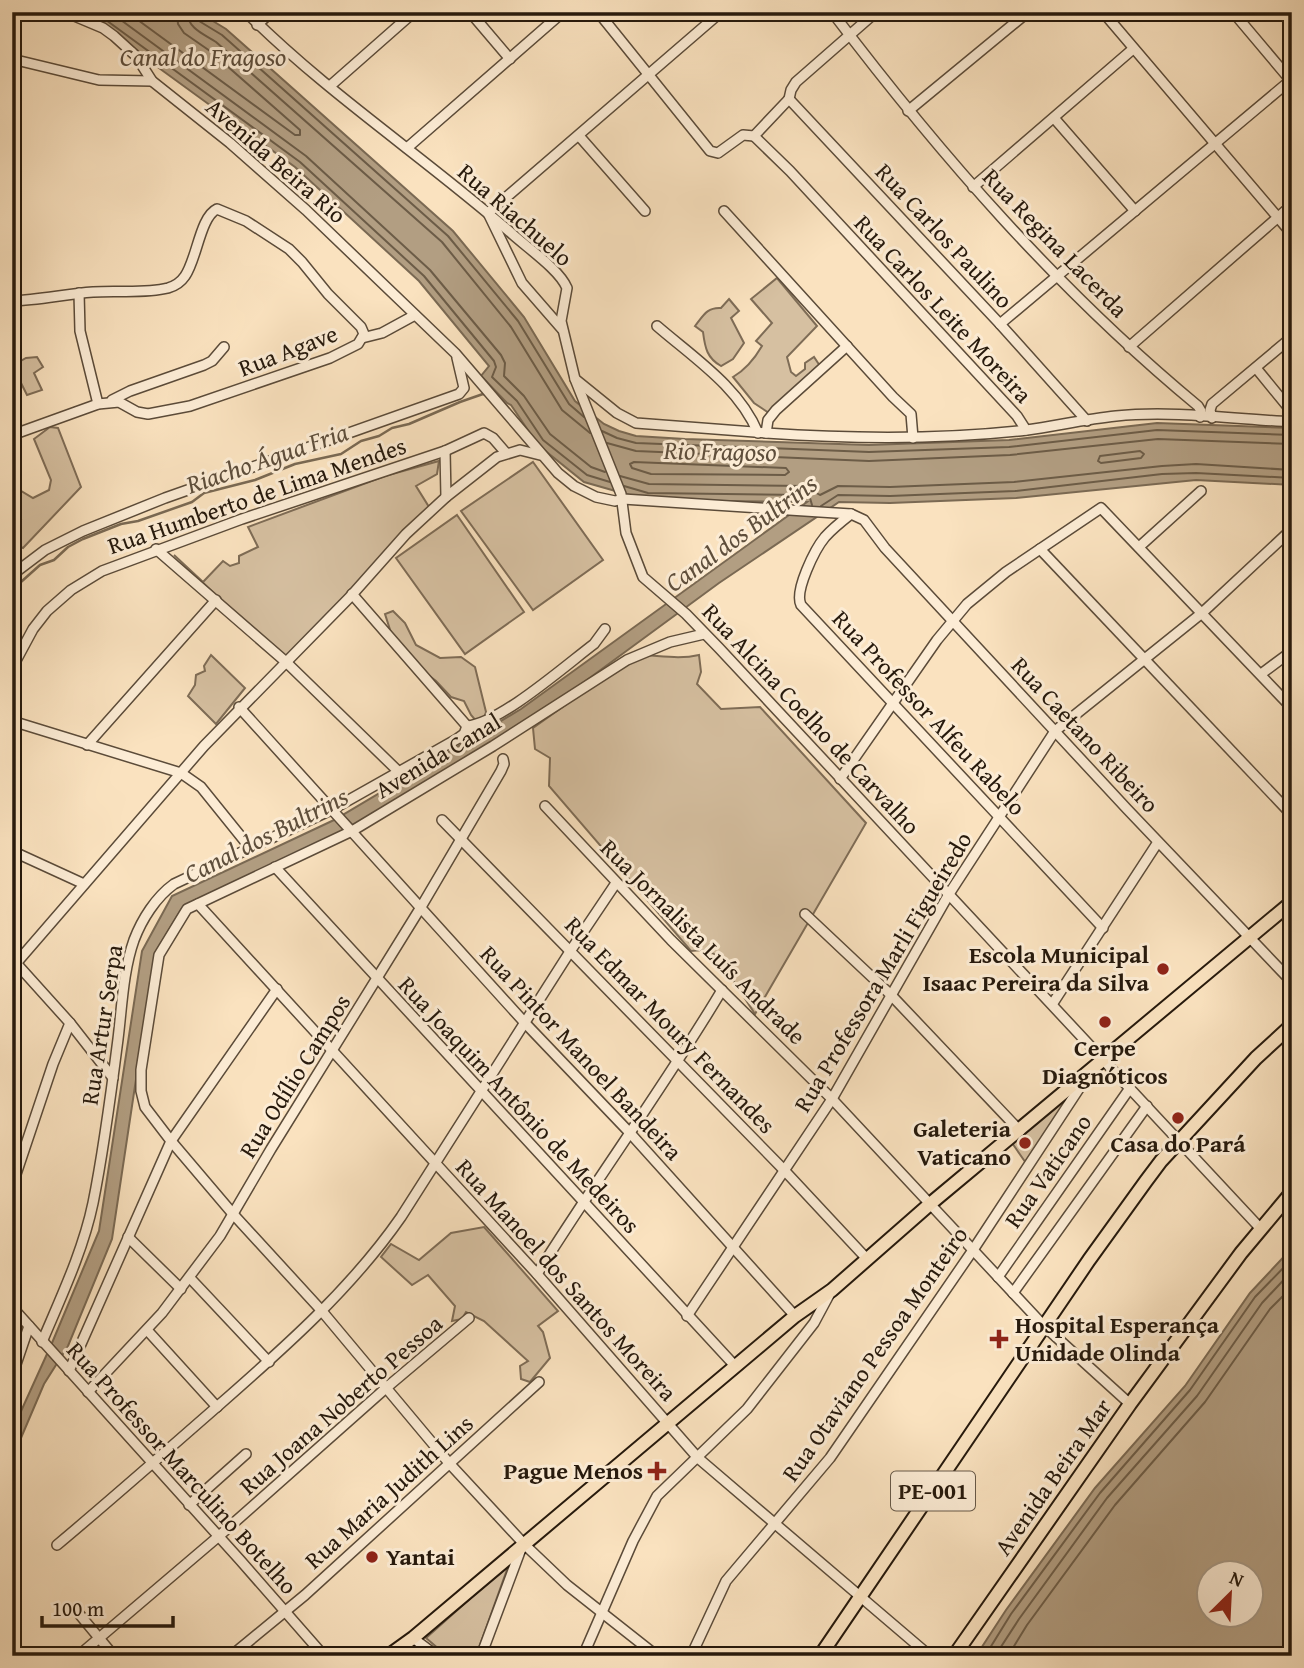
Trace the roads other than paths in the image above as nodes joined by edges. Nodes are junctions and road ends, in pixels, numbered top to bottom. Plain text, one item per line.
1 (18, 12) edge
2 (65, 12) edge
3 (246, 12) edge
4 (271, 12) edge
5 (414, 12) edge
6 (470, 12) edge
7 (563, 12) edge
8 (598, 12) edge
9 (721, 12) edge
10 (832, 12) edge
11 (876, 12) edge
12 (1028, 12) edge
13 (1103, 12) edge
14 (1233, 12) edge
15 (12, 23) edge
16 (257, 25) junction
17 (850, 36) junction
18 (1133, 48) junction
19 (12, 59) edge
20 (510, 59) junction
21 (648, 73) junction
22 (1291, 80) edge
23 (152, 82) junction
24 (330, 86) junction
25 (789, 99) junction
26 (908, 111) junction
27 (1054, 118) junction
28 (754, 135) junction
29 (580, 137) junction
30 (1214, 142) junction
31 (407, 148) junction
32 (973, 187) junction
33 (1292, 205) edge
34 (645, 211) dead end
35 (724, 211) dead end
36 (1135, 211) junction
37 (488, 214) junction
38 (1277, 217) junction
39 (1292, 234) edge
40 (1057, 276) junction
41 (79, 293) junction
42 (12, 301) edge
43 (415, 315) junction
44 (1000, 324) junction
45 (657, 326) dead end
46 (563, 330) junction
47 (1292, 337) edge
48 (362, 338) junction
49 (224, 346) dead end
50 (847, 346) junction
51 (1129, 347) junction
52 (455, 353) junction
53 (1256, 368) junction
54 (575, 379) junction
55 (103, 403) junction
56 (1292, 412) edge
57 (1200, 417) junction
58 (1212, 418) junction
59 (1087, 421) junction
60 (1292, 422) edge
61 (1026, 430) junction
62 (762, 433) junction
63 (12, 435) edge
64 (913, 438) junction
65 (445, 451) junction
66 (506, 453) junction
67 (542, 455) junction
68 (1201, 491) dead end
69 (622, 496) junction
70 (446, 498) junction
71 (851, 514) junction
72 (1292, 528) edge
73 (1139, 547) junction
74 (156, 549) junction
75 (1040, 549) junction
76 (12, 575) edge
77 (352, 594) junction
78 (216, 600) junction
79 (1202, 613) junction
80 (952, 620) junction
81 (605, 629) dead end
82 (704, 634) junction
83 (1292, 651) edge
84 (1146, 659) junction
85 (286, 662) junction
86 (12, 668) edge
87 (1261, 674) junction
88 (893, 705) junction
89 (239, 707) junction
90 (1292, 708) edge
91 (12, 720) edge
92 (467, 726) junction
93 (1055, 731) junction
94 (88, 745) junction
95 (503, 760) dead end
96 (399, 772) junction
97 (181, 773) junction
98 (840, 779) junction
99 (545, 806) dead end
100 (336, 812) junction
101 (1292, 815) edge
102 (998, 817) junction
103 (442, 820) dead end
104 (351, 830) junction
105 (461, 839) junction
106 (1158, 842) junction
107 (251, 849) junction
108 (12, 850) edge
109 (275, 867) junction
110 (616, 883) junction
111 (84, 884) junction
112 (949, 894) junction
113 (1292, 902) edge
114 (198, 904) junction
115 (421, 907) junction
116 (806, 914) dead end
117 (1103, 928) junction
118 (1251, 937) junction
119 (571, 950) junction
120 (14, 965) edge
121 (377, 980) junction
122 (1292, 982) edge
123 (277, 989) junction
124 (722, 990) junction
125 (891, 995) junction
126 (1053, 1003) junction
127 (70, 1023) junction
128 (525, 1023) junction
129 (1292, 1025) edge
130 (332, 1051) junction
131 (1104, 1059) junction
132 (679, 1062) junction
133 (1090, 1071) junction
134 (113, 1078) junction
135 (1130, 1088) junction
136 (481, 1092) junction
137 (832, 1099) junction
138 (1147, 1106) junction
139 (1020, 1131) junction
140 (630, 1133) junction
141 (171, 1141) junction
142 (1179, 1142) junction
143 (436, 1163) junction
144 (784, 1170) junction
145 (12, 1186) edge
146 (1292, 1192) edge
147 (582, 1202) junction
148 (930, 1204) junction
149 (233, 1214) junction
150 (1260, 1228) junction
151 (128, 1237) junction
152 (734, 1248) junction
153 (973, 1250) junction
154 (867, 1259) junction
155 (537, 1274) junction
156 (998, 1277) junction
157 (190, 1278) junction
158 (181, 1289) junction
159 (832, 1290) junction
160 (1013, 1293) junction
161 (12, 1307) edge
162 (321, 1310) junction
163 (687, 1316) junction
164 (795, 1316) junction
165 (469, 1318) dead end
166 (29, 1326) junction
167 (1045, 1326) junction
168 (147, 1330) junction
169 (44, 1344) junction
170 (269, 1362) junction
171 (736, 1367) junction
172 (66, 1368) junction
173 (12, 1376) edge
174 (539, 1382) dead end
175 (386, 1388) junction
176 (88, 1392) junction
177 (1130, 1404) junction
178 (217, 1407) junction
179 (669, 1424) junction
180 (246, 1454) dead end
181 (698, 1458) junction
182 (449, 1463) junction
183 (153, 1464) junction
184 (189, 1505) junction
185 (775, 1524) junction
186 (219, 1536) junction
187 (57, 1545) dead end
188 (523, 1545) junction
189 (861, 1597) junction
190 (75, 1609) dead end
191 (286, 1611) junction
192 (601, 1613) junction
193 (99, 1637) junction
194 (414, 1637) junction
195 (393, 1654) edge
196 (78, 1656) edge
197 (114, 1656) edge
198 (231, 1656) edge
199 (324, 1656) edge
200 (437, 1656) edge
201 (481, 1656) edge
202 (583, 1656) edge
203 (657, 1656) edge
204 (691, 1656) edge
205 (820, 1656) edge
206 (930, 1656) edge
207 (954, 1656) edge

1 - 15 main road
2 - 23 street, Avenida Beira Rio
3 - 16 street, Rua Riachuelo
4 - 16 street
5 - 24 street
6 - 20 street
7 - 20 street
8 - 21 street
9 - 21 street
10 - 17 street, Rua Regina Lacerda
11 - 17 street
12 - 26 street
13 - 18 street
14 - 22 street
16 - 24 street, Rua Riachuelo
17 - 25 street
17 - 26 street, Rua Regina Lacerda
18 - 27 street
18 - 30 street
19 - 23 street
20 - 31 street
21 - 28 street
21 - 29 street
22 - 30 street
23 - 43 street, Avenida Beira Rio
24 - 31 street, Rua Riachuelo
25 - 28 street
25 - 44 street, Rua Carlos Paulino
26 - 32 street, Rua Regina Lacerda
27 - 32 street
27 - 36 street
28 - 61 street, Rua Carlos Leite Moreira
29 - 34 street
29 - 37 street
30 - 36 street
30 - 38 street
31 - 37 street, Rua Riachuelo
32 - 40 street, Rua Regina Lacerda
33 - 38 street
35 - 50 street
36 - 40 street
37 - 46 street
37 - 46 street, Rua Riachuelo
38 - 39 street
38 - 51 street
40 - 44 street
40 - 51 street, Rua Regina Lacerda
41 - 42 street
41 - 48 street, Rua Agave
41 - 55 street
43 - 48 street
43 - 52 street, Avenida Beira Rio
44 - 59 street, Rua Carlos Paulino
45 - 62 street
46 - 54 street, Rua Riachuelo
47 - 53 street
48 - 55 street, Rua Agave
49 - 55 street
50 - 62 street
50 - 64 street
51 - 57 street, Rua Regina Lacerda
52 - 67 street, Avenida Beira Rio
52 - 76 street
53 - 56 street
53 - 58 street
54 - 62 street
54 - 69 street, Rua Alcina Coelho de Carvalho
55 - 63 street
57 - 58 street
57 - 59 street, Rua Carlos Leite Moreira
58 - 60 street
59 - 61 street, Rua Carlos Leite Moreira
61 - 64 street
62 - 64 street
65 - 66 street, Rua Humberto de Lima Mendes
65 - 70 street
65 - 74 street, Rua Humberto de Lima Mendes
66 - 67 street
66 - 70 street
67 - 69 street, Avenida Beira Rio
68 - 73 street
69 - 71 street, Avenida Beira Rio
69 - 82 street, Rua Alcina Coelho de Carvalho
70 - 77 street
71 - 80 street, Rua Caetano Ribeiro
71 - 88 street, Rua Professor Alfeu Rabelo
72 - 79 street, Rua Professora Marli Figueiredo
73 - 75 street
73 - 79 street
74 - 78 street
74 - 86 street, Rua Humberto de Lima Mendes
75 - 80 street
75 - 84 street
77 - 85 street
77 - 92 street
78 - 85 street
78 - 94 street
79 - 84 street, Rua Professora Marli Figueiredo
79 - 87 street
80 - 88 street
80 - 93 street, Rua Caetano Ribeiro
81 - 92 street
82 - 98 street, Rua Alcina Coelho de Carvalho
82 - 104 street, Avenida Canal
83 - 87 street
84 - 93 street, Rua Professora Marli Figueiredo
84 - 101 street
85 - 89 street
85 - 96 street
87 - 90 street
88 - 98 street
88 - 102 street, Rua Professor Alfeu Rabelo
89 - 97 street
89 - 100 street, Rua Pintor Manoel Bandeira
91 - 94 street
92 - 96 street, Rua Artur Serpa
93 - 102 street, Rua Professora Marli Figueiredo
93 - 106 street, Rua Caetano Ribeiro
94 - 97 street
95 - 105 street, Rua Odílio Campos
96 - 100 street, Rua Artur Serpa
97 - 107 street
97 - 111 street
98 - 112 street, Rua Alcina Coelho de Carvalho
99 - 110 street, Rua Jornalista Luís Andrade
100 - 104 street, Rua Pintor Manoel Bandeira
100 - 107 street, Rua Artur Serpa
102 - 112 street, Rua Professora Marli Figueiredo
102 - 117 street, Rua Professor Alfeu Rabelo
103 - 105 street, Rua Edmar Moury Fernandes
104 - 109 street, Avenida Canal
104 - 115 street, Rua Pintor Manoel Bandeira
105 - 115 street, Rua Odílio Campos
105 - 119 street, Rua Edmar Moury Fernandes
106 - 117 street
106 - 118 street, Rua Caetano Ribeiro
107 - 134 street, Rua Artur Serpa
108 - 111 street
109 - 114 street, Avenida Canal
109 - 121 street, Rua Joaquim Antônio de Medeiros
110 - 119 street
110 - 124 street, Rua Jornalista Luís Andrade
111 - 120 street
112 - 125 street, Rua Professora Marli Figueiredo
112 - 126 street, Rua Alcina Coelho de Carvalho
113 - 118 main road
114 - 123 street, Rua Manoel dos Santos Moreira
114 - 141 street, Avenida Canal
115 - 121 street, Rua Odílio Campos
115 - 128 street, Rua Pintor Manoel Bandeira
116 - 125 street
117 - 126 street
118 - 122 street, Rua Caetano Ribeiro
118 - 131 main road
119 - 128 street
119 - 132 street, Rua Edmar Moury Fernandes
120 - 127 street
121 - 130 street, Rua Odílio Campos
121 - 136 street, Rua Joaquim Antônio de Medeiros
123 - 130 street, Rua Manoel dos Santos Moreira
123 - 141 street
124 - 132 street
124 - 137 street, Rua Jornalista Luís Andrade
125 - 137 street, Rua Professora Marli Figueiredo
125 - 139 street
126 - 131 street, Rua Alcina Coelho de Carvalho
127 - 134 street
127 - 145 street
128 - 136 street
128 - 140 street, Rua Pintor Manoel Bandeira
129 - 142 main road, PE-001
130 - 143 street, Rua Manoel dos Santos Moreira
130 - 149 street, Rua Odílio Campos
131 - 133 main road
131 - 135 street, Rua Alcina Coelho de Carvalho
132 - 140 street
132 - 144 street, Rua Edmar Moury Fernandes
133 - 139 main road
133 - 153 street, Rua Otaviano Pessoa Monteiro
134 - 169 street, Rua Artur Serpa
135 - 138 street, Rua Alcina Coelho de Carvalho
135 - 156 street, Rua Vaticano
136 - 143 street
136 - 147 street, Rua Joaquim Antônio de Medeiros
137 - 144 street, Rua Professora Marli Figueiredo
137 - 148 street, Rua Jornalista Luís Andrade
138 - 142 street, Rua Alcina Coelho de Carvalho
138 - 160 street
139 - 148 main road
140 - 147 street
140 - 152 street, Rua Pintor Manoel Bandeira
141 - 149 street
141 - 151 street
142 - 150 street, Rua Alcina Coelho de Carvalho
142 - 167 main road, PE-001
143 - 155 street, Rua Manoel dos Santos Moreira
143 - 162 street
144 - 152 street, Rua Professora Marli Figueiredo
144 - 154 street, Rua Edmar Moury Fernandes
146 - 150 main road, Avenida Beira Mar
147 - 155 street
147 - 163 street, Rua Joaquim Antônio de Medeiros
148 - 153 street, Rua Jornalista Luís Andrade
148 - 154 main road
149 - 157 street, Rua Odílio Campos
149 - 162 street
150 - 177 main road, Avenida Beira Mar
151 - 158 street
151 - 172 street
152 - 163 street, Rua Professora Marli Figueiredo
152 - 164 street, Rua Pintor Manoel Bandeira
153 - 156 street, Rua Jornalista Luís Andrade
153 - 185 street, Rua Otaviano Pessoa Monteiro
154 - 159 main road
155 - 179 street, Rua Manoel dos Santos Moreira
156 - 160 street, Rua Jornalista Luís Andrade
157 - 158 street, Rua Odílio Campos
157 - 170 street
158 - 168 street, Rua Odílio Campos
159 - 164 main road
159 - 181 street
160 - 167 street, Rua Jornalista Luís Andrade
161 - 166 street, Rua Professor Marculino Botelho
162 - 170 street
162 - 175 street
163 - 171 street, Rua Joaquim Antônio de Medeiros
164 - 171 main road
165 - 175 street, Rua Joana Noberto Pessoa
166 - 169 street, Rua Professor Marculino Botelho
166 - 173 street
167 - 177 street, Rua Jornalista Luís Andrade
167 - 189 main road, PE-001
168 - 176 street, Rua Odílio Campos
168 - 178 street
169 - 172 street, Rua Professor Marculino Botelho
170 - 178 street
171 - 179 main road
172 - 176 street, Rua Professor Marculino Botelho
174 - 182 street, Rua Maria Judith Lins
175 - 182 street
175 - 186 street, Rua Joana Noberto Pessoa
176 - 183 street, Rua Professor Marculino Botelho
177 - 207 main road, Avenida Beira Mar
178 - 183 street
179 - 181 street, Rua Manoel dos Santos Moreira
179 - 188 main road
180 - 184 street
181 - 185 street, Rua Manoel dos Santos Moreira
181 - 192 street
182 - 188 street
182 - 191 street, Rua Maria Judith Lins
183 - 184 street, Rua Professor Marculino Botelho
183 - 187 street
184 - 186 street, Rua Professor Marculino Botelho
185 - 189 street, Rua Manoel dos Santos Moreira
185 - 204 street, Rua Otaviano Pessoa Monteiro
186 - 191 street, Rua Professor Marculino Botelho
186 - 193 street, Rua Joana Noberto Pessoa
188 - 192 street
188 - 194 main road
188 - 201 street
189 - 205 main road, PE-001
189 - 206 street, Rua Manoel dos Santos Moreira
190 - 193 street
191 - 198 street, Rua Maria Judith Lins
191 - 199 street, Rua Professor Marculino Botelho
192 - 202 street
192 - 203 street
193 - 196 street, Rua Joana Noberto Pessoa
193 - 197 street
194 - 195 main road
194 - 200 street

